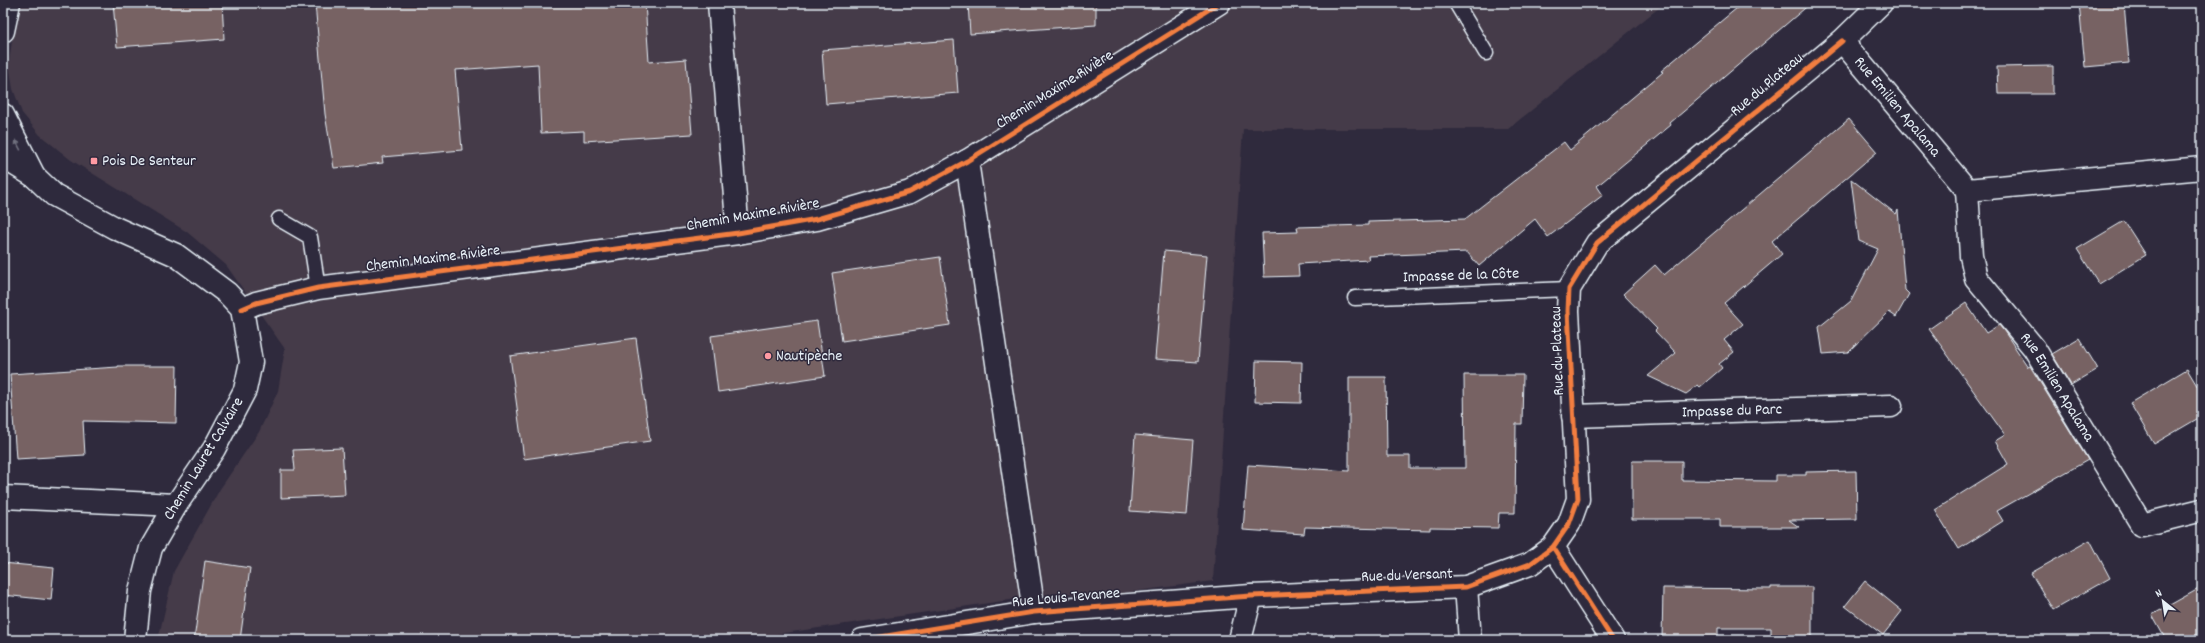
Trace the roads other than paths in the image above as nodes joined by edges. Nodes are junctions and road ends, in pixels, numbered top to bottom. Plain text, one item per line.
1 (9, 3) edge
2 (720, 3) edge
3 (1219, 3) edge
4 (1456, 3) edge
5 (1881, 3) edge
6 (3, 31) edge
7 (1842, 41) junction
8 (1486, 53) dead end
9 (3, 115) edge
10 (3, 157) edge
11 (967, 161) junction
12 (2202, 168) edge
13 (34, 176) junction
14 (1967, 190) junction
15 (279, 218) dead end
16 (738, 233) junction
17 (318, 288) junction
18 (1569, 289) junction
19 (1355, 298) dead end
20 (242, 309) junction
21 (1891, 406) dead end
22 (1573, 416) junction
23 (3, 497) edge
24 (176, 505) junction
25 (2202, 510) edge
26 (1553, 547) junction
27 (1466, 587) junction
28 (1251, 596) junction
29 (1034, 612) junction
30 (135, 640) edge
31 (862, 640) edge
32 (1240, 640) edge
33 (1470, 640) edge
34 (1613, 640) edge

1 - 6 street
2 - 16 street, Chemin Maxime Rivière
3 - 11 street, Chemin Maxime Rivière
4 - 8 lane
5 - 7 street, Rue du Plateau
7 - 14 street, Rue Emilien Apalama
7 - 18 street, Rue du Plateau
13 -> 9 street
10 - 13 street
11 - 16 street, Chemin Maxime Rivière
11 - 29 street
12 - 14 street
13 - 20 street
14 - 25 street, Rue Emilien Apalama
15 - 17 lane
16 - 17 street, Chemin Maxime Rivière
17 - 20 street, Chemin Maxime Rivière
18 - 19 lane, Impasse de la Côte
18 - 22 street, Rue du Plateau
20 - 24 street, Chemin Lauret Calvaire
21 - 22 street, Impasse du Parc
22 - 26 street, Rue du Plateau
23 - 24 street
24 - 30 street, Chemin Lauret Calvaire
26 - 27 street, Rue du Versant
26 - 34 street
27 - 28 street, Rue du Versant
27 - 33 street
28 - 29 street, Rue Louis Tevanee
28 - 32 street
29 - 31 street, Rue Louis Tevanee

